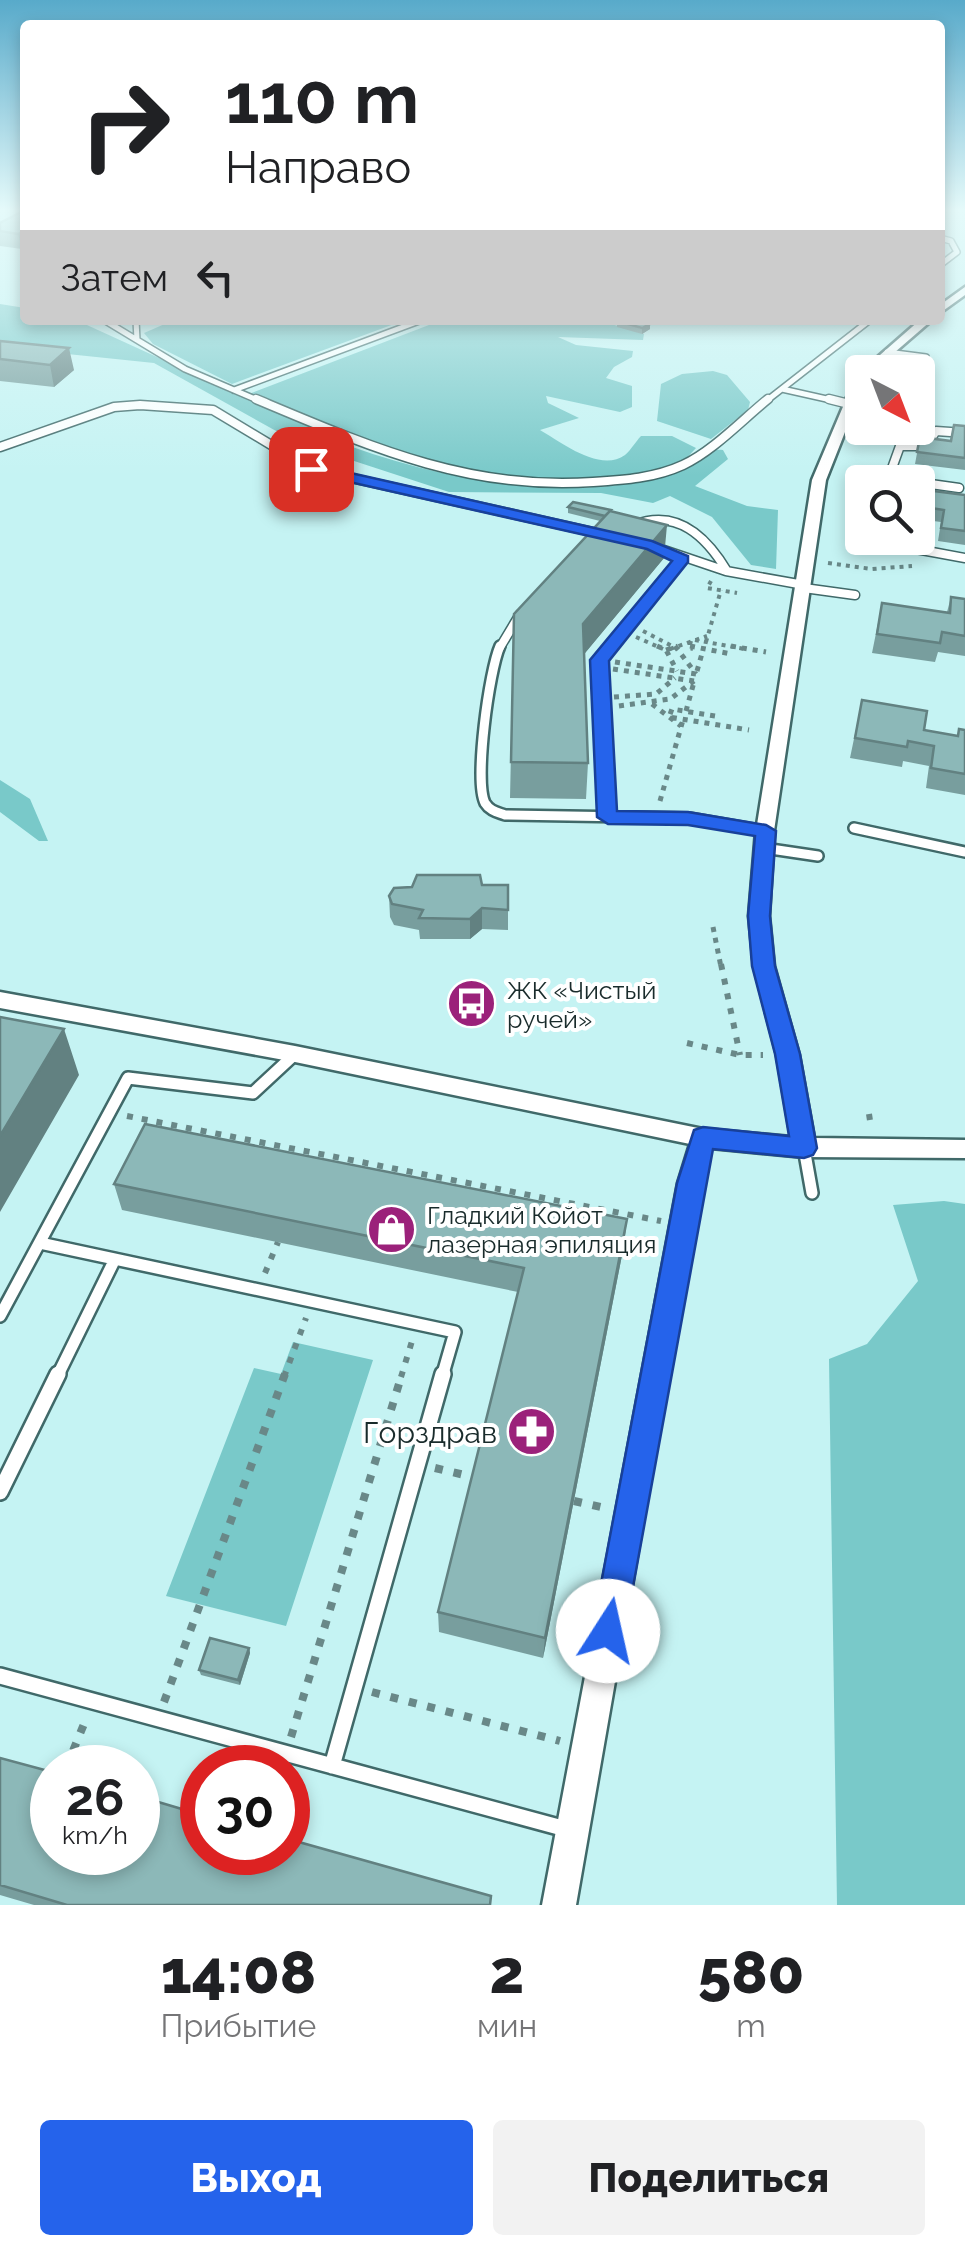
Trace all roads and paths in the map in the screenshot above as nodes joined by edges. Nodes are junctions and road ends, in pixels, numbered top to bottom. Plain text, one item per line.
1 (112, 325) edge
2 (136, 325) edge
3 (409, 325) edge
4 (864, 325) edge
5 (921, 325) edge
6 (136, 340) junction
7 (887, 352) junction
8 (885, 355) edge
9 (910, 355) edge
10 (845, 384) edge
11 (782, 389) junction
12 (234, 390) junction
13 (845, 421) edge
14 (965, 433) edge
15 (0, 447) edge
16 (893, 465) edge
17 (935, 485) edge
18 (958, 488) dead end
19 (630, 528) edge
20 (595, 532) junction
21 (614, 537) edge
22 (634, 541) edge
23 (582, 546) edge
24 (935, 552) edge
25 (965, 558) edge
26 (682, 559) junction
27 (828, 563) dead end
28 (915, 566) dead end
29 (727, 572) junction
30 (804, 586) junction
31 (720, 590) dead end
32 (855, 595) dead end
33 (533, 600) edge
34 (624, 631) junction
35 (706, 639) junction
36 (693, 641) junction
37 (676, 646) junction
38 (666, 650) junction
39 (703, 650) junction
40 (766, 652) dead end
41 (731, 654) dead end
42 (600, 663) junction
43 (676, 675) junction
44 (695, 678) junction
45 (602, 701) junction
46 (652, 704) junction
47 (686, 711) junction
48 (715, 716) dead end
49 (669, 717) junction
50 (682, 723) junction
51 (749, 730) dead end
52 (608, 817) junction
53 (655, 818) junction
54 (854, 828) dead end
55 (765, 840) junction
56 (965, 852) edge
57 (818, 856) dead end
58 (713, 928) dead end
59 (0, 1000) edge
60 (687, 1043) dead end
61 (295, 1054) junction
62 (740, 1055) junction
63 (766, 1055) dead end
64 (110, 1112) junction
65 (870, 1114) dead end
66 (872, 1130) dead end
67 (703, 1138) junction
68 (804, 1148) junction
69 (965, 1149) edge
70 (812, 1192) dead end
71 (684, 1225) junction
72 (278, 1242) edge
73 (40, 1243) junction
74 (115, 1259) junction
75 (258, 1290) junction
76 (312, 1301) junction
77 (0, 1316) edge
78 (417, 1324) junction
79 (417, 1464) junction
80 (477, 1478) edge
81 (0, 1492) edge
82 (0, 1676) edge
83 (354, 1687) junction
84 (93, 1702) junction
85 (158, 1719) junction
86 (75, 1745) edge
87 (253, 1745) edge
88 (289, 1745) edge
89 (587, 1748) junction
90 (310, 1760) edge
91 (332, 1766) junction
92 (571, 1831) junction
93 (560, 1905) edge

1 - 6 lane
2 - 6 lane
3 - 12 lane
4 - 11 lane
5 - 7 street
6 - 12 lane
7 - 8 street
7 - 9 lane
10 - 11 lane
11 - 12 lane
13 - 30 street
14 - 16 lane
15 - 20 lane
17 - 18 lane
19 - 29 lane
20 - 21 lane
20 - 23 lane
22 - 26 lane
24 - 25 lane
26 - 29 lane
26 - 34 lane
27 - 28 path
29 - 30 lane
30 - 32 lane
30 - 55 street
31 - 35 path
33 - 52 lane
34 - 37 path
34 - 38 path
34 - 42 lane
35 - 36 path
35 - 40 path
36 - 37 path
36 - 39 path
37 - 38 path
37 - 44 path
38 - 43 path
39 - 41 path
39 - 44 path
42 - 43 path
42 - 45 lane
43 - 44 path
43 - 45 path
44 - 46 path
44 - 47 path
45 - 46 path
45 - 52 lane
46 - 49 path
47 - 48 path
47 - 49 path
49 - 50 path
50 - 51 path
50 - 53 path
52 - 53 lane
53 - 55 lane
54 - 56 lane
55 - 57 lane
55 - 68 street
58 - 62 path
59 - 61 street
60 - 62 path
61 - 64 lane
61 - 67 street
62 - 63 path
64 - 71 path
64 - 73 lane
65 - 66 path
67 - 68 street
67 - 71 street
68 - 69 street
68 - 70 lane
71 - 89 street
72 - 75 path
73 - 74 lane
73 - 77 lane
74 - 75 lane
74 - 81 lane
75 - 76 lane
76 - 78 lane
76 - 85 path
78 - 79 lane
78 - 88 path
79 - 80 path
79 - 83 lane
82 - 84 lane
83 - 89 path
83 - 91 lane
84 - 85 lane
84 - 86 path
85 - 87 lane
89 - 92 street
90 - 91 lane
91 - 92 lane
92 - 93 street

